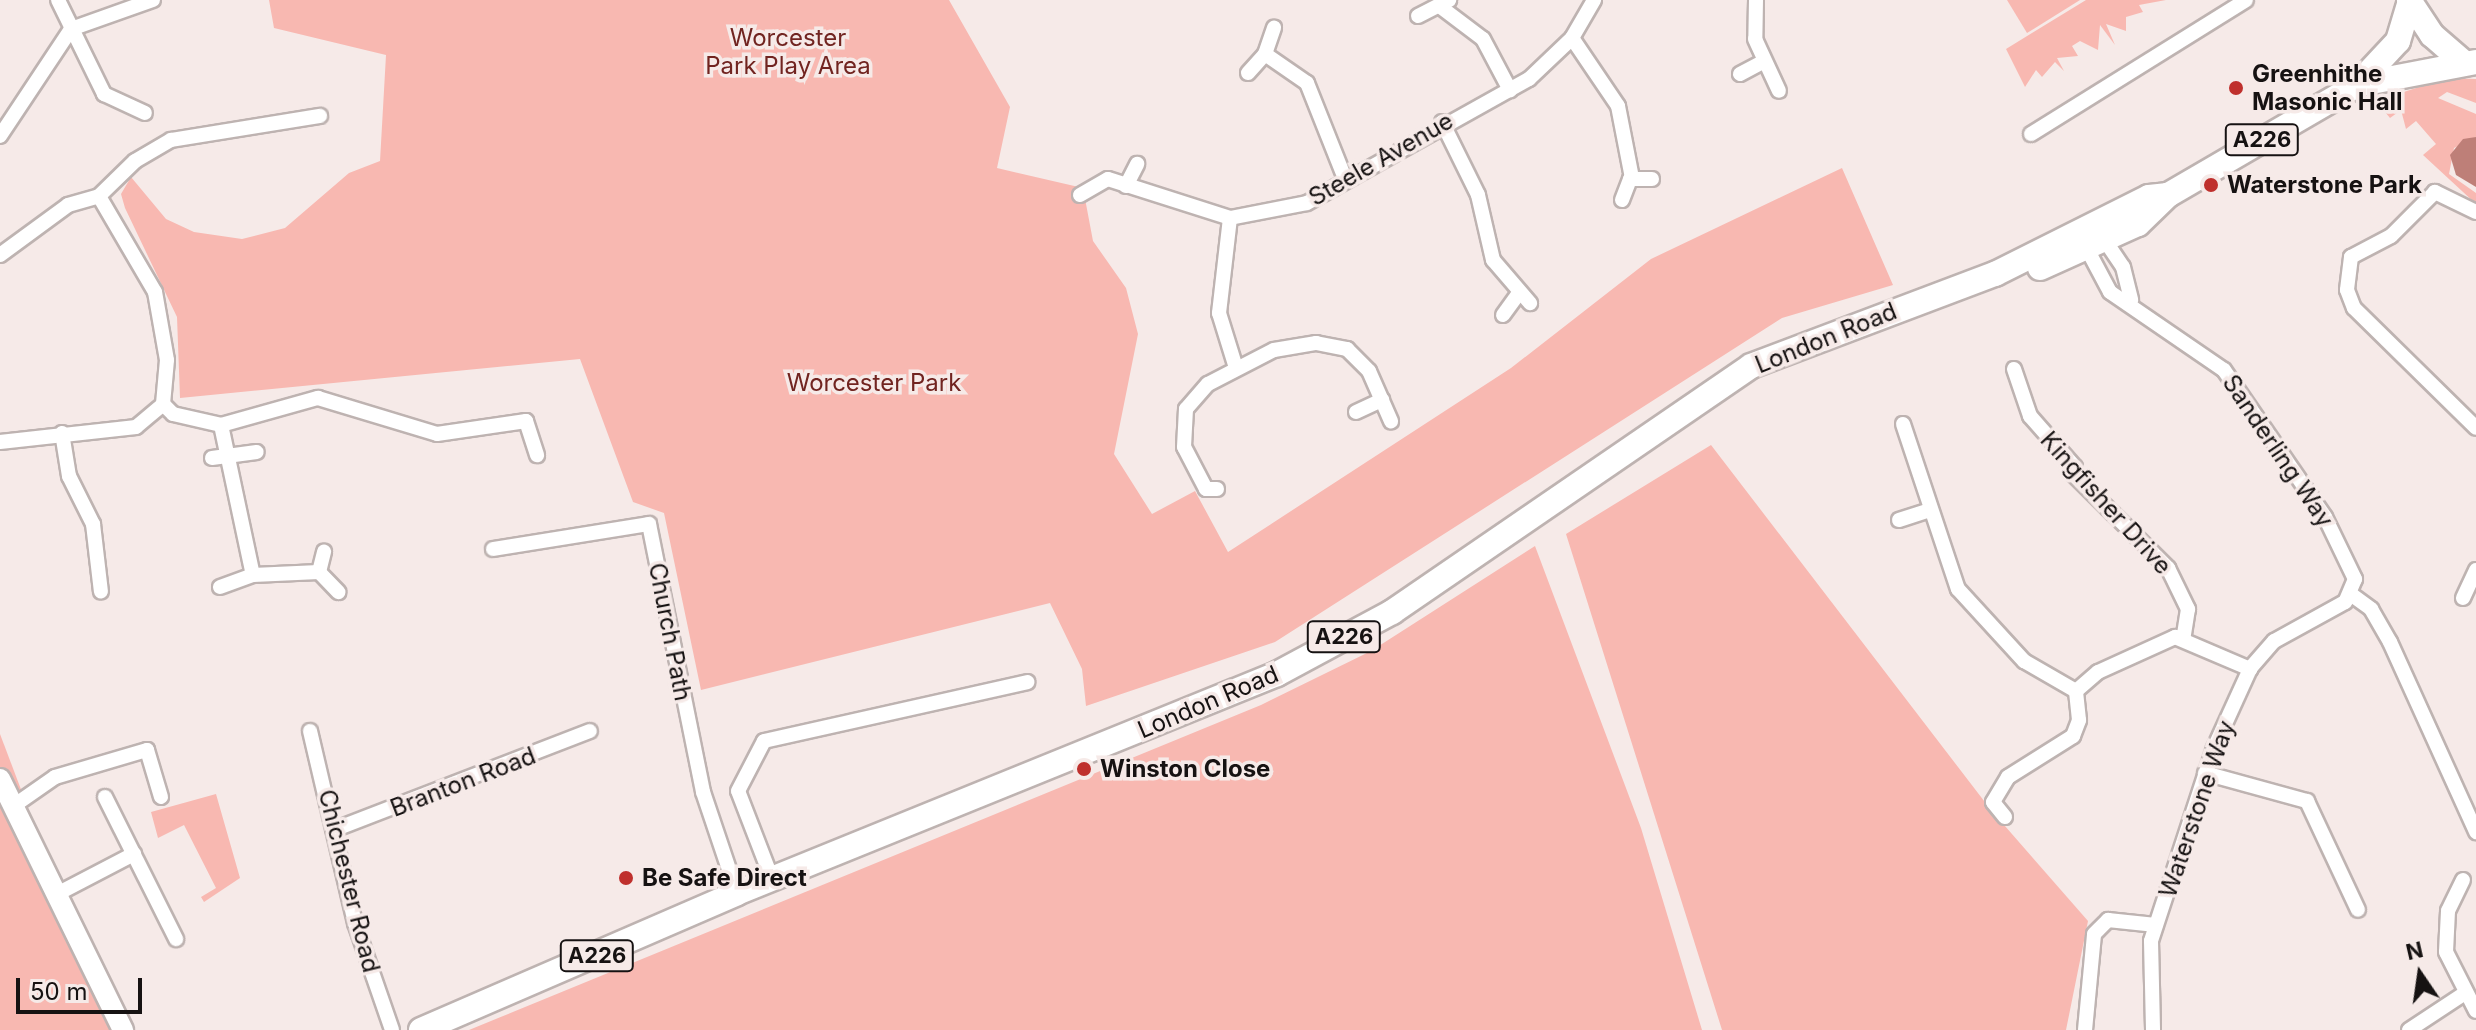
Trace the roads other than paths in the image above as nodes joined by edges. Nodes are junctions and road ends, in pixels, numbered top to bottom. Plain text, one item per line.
1 (58, 0) edge
2 (153, 0) edge
3 (1594, 0) edge
4 (1756, 0) edge
5 (2246, 0) edge
6 (2410, 1) edge
7 (1445, 4) edge
8 (1418, 16) dead end
9 (1274, 28) dead end
10 (71, 29) junction
11 (1572, 38) junction
12 (1265, 54) junction
13 (1764, 61) junction
14 (2468, 61) edge
15 (1248, 73) dead end
16 (1740, 74) dead end
17 (2357, 85) junction
18 (1510, 90) junction
19 (1779, 91) dead end
20 (145, 113) dead end
21 (320, 116) dead end
22 (1442, 122) junction
23 (2031, 134) dead end
24 (0, 136) edge
25 (1137, 164) dead end
26 (1632, 178) junction
27 (1652, 179) dead end
28 (1346, 181) junction
29 (1126, 186) junction
30 (1080, 195) dead end
31 (99, 196) junction
32 (1622, 200) dead end
33 (2476, 212) edge
34 (1230, 218) junction
35 (2093, 240) junction
36 (0, 255) edge
37 (2131, 300) junction
38 (1503, 315) dead end
39 (1236, 368) junction
40 (2014, 369) dead end
41 (1382, 400) junction
42 (163, 404) junction
43 (1356, 412) dead end
44 (1391, 421) dead end
45 (1903, 424) dead end
46 (221, 425) junction
47 (2476, 428) edge
48 (62, 433) junction
49 (0, 442) edge
50 (257, 452) dead end
51 (537, 455) dead end
52 (219, 457) junction
53 (1217, 489) dead end
54 (1930, 510) junction
55 (1899, 520) dead end
56 (493, 549) dead end
57 (324, 552) dead end
58 (2476, 570) edge
59 (319, 572) junction
60 (253, 575) junction
61 (228, 588) dead end
62 (101, 592) dead end
63 (338, 592) dead end
64 (2352, 595) junction
65 (2463, 598) dead end
66 (2183, 639) junction
67 (2250, 669) junction
68 (1027, 682) dead end
69 (2076, 691) junction
70 (310, 731) dead end
71 (590, 731) dead end
72 (2205, 773) junction
73 (0, 779) edge
74 (105, 797) dead end
75 (161, 797) dead end
76 (12, 807) junction
77 (2005, 817) dead end
78 (336, 829) junction
79 (2476, 832) edge
80 (134, 854) junction
81 (772, 879) junction
82 (2463, 880) dead end
83 (737, 893) junction
84 (57, 894) junction
85 (2358, 910) dead end
86 (2156, 925) junction
87 (176, 939) dead end
88 (2462, 995) junction
89 (2476, 1011) edge
90 (123, 1030) edge
91 (392, 1030) edge
92 (421, 1030) edge
93 (2085, 1030) edge
94 (2153, 1030) edge
95 (2409, 1030) edge

1 - 10 street
2 - 10 street
3 - 11 street, Steele Avenue
4 - 13 street
5 - 23 street
6 - 14 main road
6 - 17 main road, London Road / A226
7 - 8 street
7 - 18 street
9 - 12 street
10 - 20 street
10 - 24 street
11 - 18 street, Steele Avenue
11 - 26 street
12 - 15 street
12 - 28 street
13 - 16 street
13 - 19 street
14 - 17 main road, London Road / A226
17 - 35 main road, London Road / A226
18 - 22 street, Steele Avenue
21 - 31 street
22 - 28 street, Steele Avenue
22 - 38 street
25 - 29 street
26 - 27 street
26 - 32 street
28 - 34 street, Steele Avenue
29 - 30 street, Steele Avenue
29 - 34 street, Steele Avenue
31 - 36 street
31 - 42 street
33 - 47 street
34 - 39 street
35 - 37 street
35 - 37 street, Sanderling Way
35 - 81 main road, London Road / A226
37 - 64 street, Sanderling Way
39 - 41 street
39 - 53 street
40 - 66 street, Kingfisher Drive
41 - 43 street
41 - 44 street
42 - 46 street
42 - 48 street
45 - 54 street
46 - 51 street
46 - 52 street
48 - 49 street
48 - 62 street
50 - 52 street
52 - 60 street
54 - 55 street
54 - 69 street
56 - 83 street, Church Path
57 - 59 street
58 - 65 street
59 - 60 street
59 - 63 street
60 - 61 street
64 - 67 street, Waterstone Way
64 - 79 street
66 - 67 street
66 - 69 street
67 - 72 street, Waterstone Way
68 - 81 street
69 - 77 street
70 - 78 street, Chichester Road
71 - 78 street, Branton Road
72 - 85 street
72 - 86 street, Waterstone Way
73 - 76 street
74 - 80 street
75 - 76 street
76 - 84 street
78 - 91 street, Chichester Road
80 - 84 street
80 - 87 street
81 - 83 main road, London Road / A226
82 - 88 street
83 - 92 main road, London Road / A226
84 - 90 street
86 - 93 street
86 - 94 street, Waterstone Way
88 - 89 street
88 - 95 street

